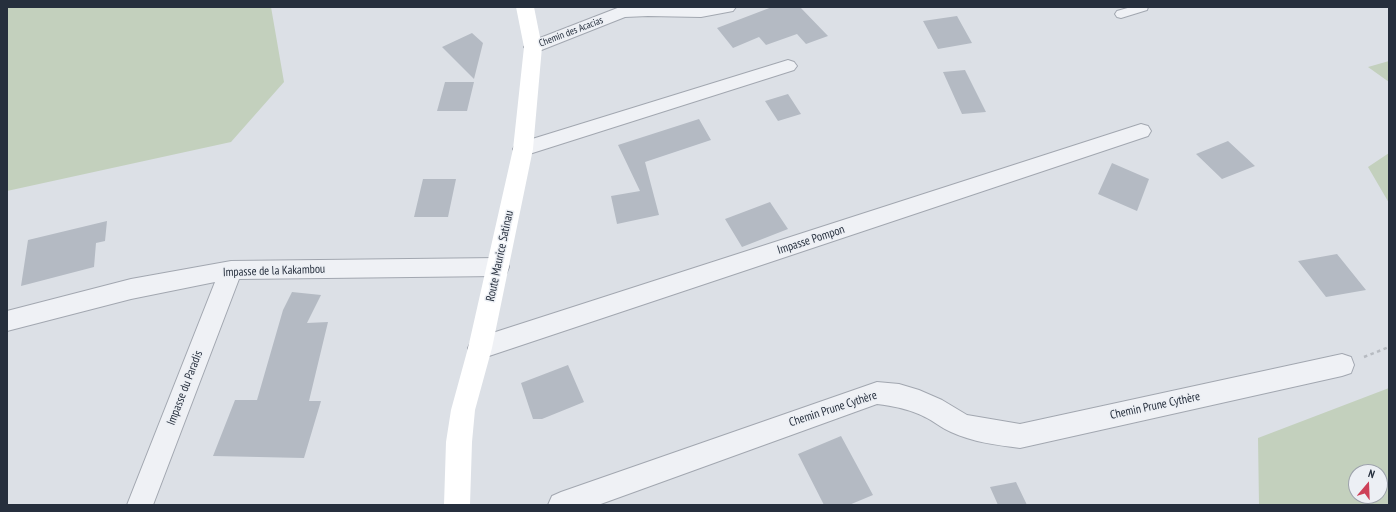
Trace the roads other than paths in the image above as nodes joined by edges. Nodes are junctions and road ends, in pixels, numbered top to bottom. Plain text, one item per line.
1 (525, 7) edge
2 (727, 7) edge
3 (1143, 7) edge
4 (638, 8) edge
5 (1122, 14) dead end
6 (533, 47) junction
7 (788, 66) dead end
8 (1141, 131) dead end
9 (523, 149) junction
10 (498, 267) junction
11 (231, 270) junction
12 (7, 321) edge
13 (480, 348) junction
14 (1342, 364) dead end
15 (140, 505) edge
16 (457, 505) edge
17 (561, 505) edge

1 - 6 main road, Route Maurice Satinau
2 - 4 street, Chemin des Acacias
3 - 5 lane
4 - 6 street, Chemin des Acacias
6 - 9 main road, Route Maurice Satinau
7 - 9 street
8 - 13 street, Impasse Pompon
9 - 10 main road, Route Maurice Satinau
10 - 11 street, Impasse de la Kakambou
10 - 13 main road, Route Maurice Satinau
11 - 12 street, Impasse de la Kakambou
11 - 15 street, Impasse du Paradis
13 - 16 main road, Route Maurice Satinau
14 - 17 street, Chemin Prune Cythère

